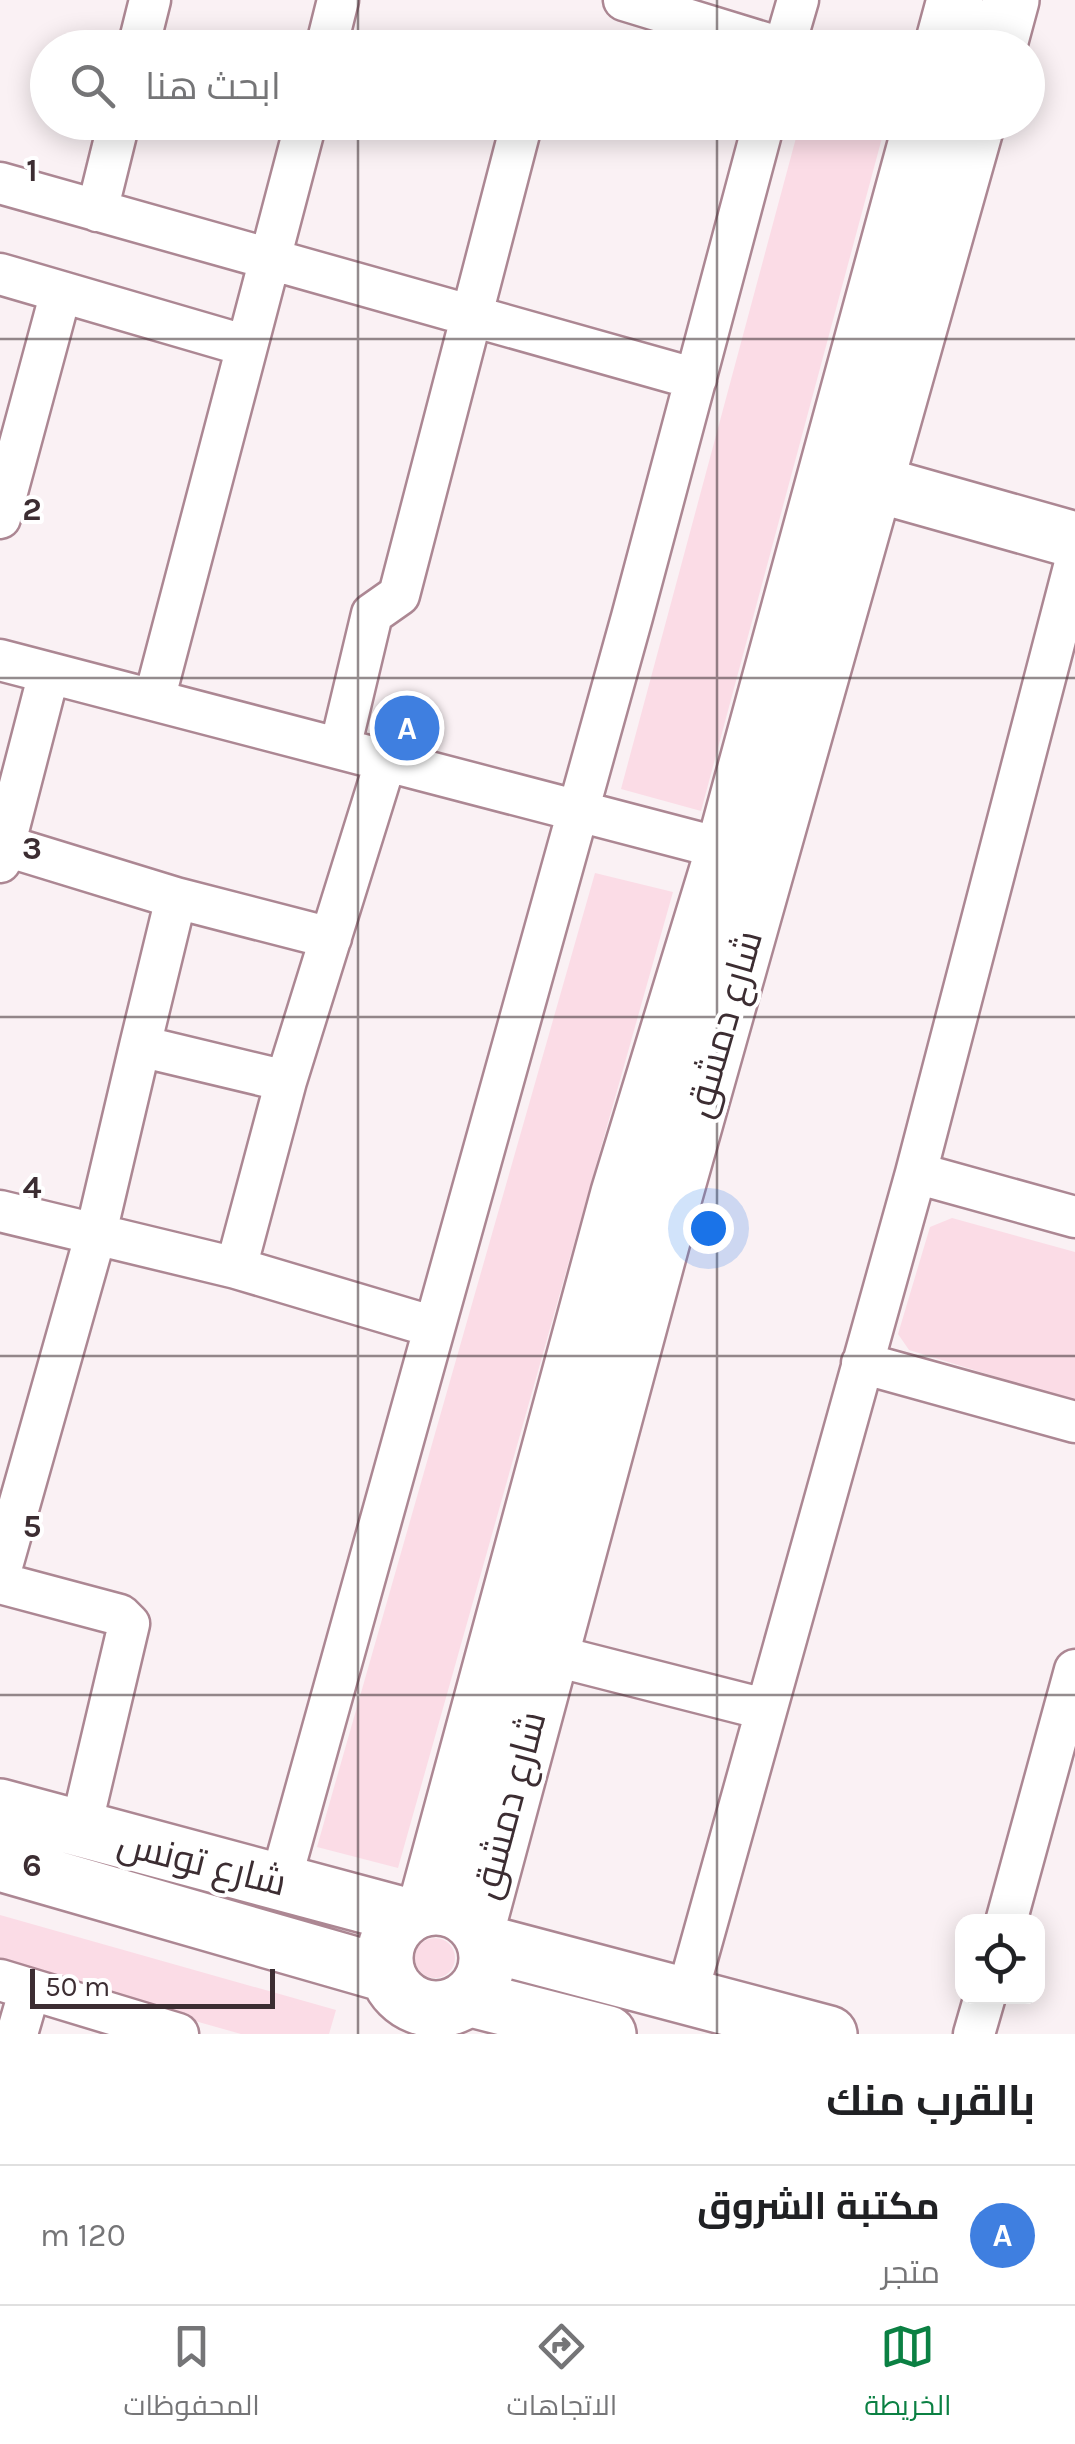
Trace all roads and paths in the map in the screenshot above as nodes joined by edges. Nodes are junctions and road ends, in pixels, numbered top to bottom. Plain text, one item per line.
1 (150, 0) edge
2 (338, 0) edge
3 (624, 0) edge
4 (798, 0) edge
5 (955, 0) edge
6 (1011, 0) edge
7 (142, 30) edge
8 (330, 30) edge
9 (723, 30) edge
10 (788, 30) edge
11 (947, 30) edge
12 (1003, 30) edge
13 (115, 140) edge
14 (301, 140) edge
15 (517, 140) edge
16 (759, 140) edge
17 (917, 140) edge
18 (972, 140) edge
19 (0, 184) edge
20 (97, 211) junction
21 (270, 260) junction
22 (0, 274) edge
23 (60, 292) junction
24 (470, 316) junction
25 (247, 346) junction
26 (696, 379) junction
27 (876, 484) junction
28 (0, 518) edge
29 (1075, 540) edge
30 (1075, 563) edge
31 (0, 660) edge
32 (49, 673) junction
33 (154, 700) junction
34 (340, 748) junction
35 (386, 760) junction
36 (578, 810) junction
37 (724, 848) junction
38 (1, 850) edge
39 (176, 898) junction
40 (331, 938) junction
41 (140, 1046) junction
42 (286, 1080) junction
43 (916, 1173) junction
44 (619, 1192) junction
45 (672, 1207) junction
46 (0, 1211) edge
47 (1075, 1217) edge
48 (96, 1237) junction
49 (236, 1268) junction
50 (434, 1327) junction
51 (862, 1363) junction
52 (1075, 1422) edge
53 (0, 1572) edge
54 (0, 1584) edge
55 (548, 1654) junction
56 (1075, 1670) edge
57 (764, 1709) junction
58 (0, 1808) edge
59 (80, 1831) junction
60 (0, 1862) edge
61 (280, 1882) junction
62 (416, 1912) junction
63 (1008, 1914) edge
64 (481, 1935) junction
65 (15, 1984) edge
66 (686, 1998) junction
67 (983, 2004) edge
68 (420, 2007) edge
69 (17, 2034) edge
70 (178, 2034) edge
71 (608, 2034) edge
72 (830, 2034) edge
73 (974, 2034) edge

1 - 7 street
2 - 8 street
3 - 9 street
4 - 10 street
5 - 11 main road
6 - 12 main road
13 - 20 street
14 - 21 street
15 - 24 street
16 - 26 street
17 - 37 main road, شارع دمشق
18 - 27 main road, شارع دمشق
19 - 20 street
20 - 21 street
21 - 24 street
21 - 25 street
22 - 23 street
23 - 25 street
23 - 28 street
24 - 26 street
24 - 34 street
25 - 33 street
26 - 36 street
27 - 29 main road
27 - 45 main road, شارع دمشق
30 - 43 street
31 - 32 street
32 - 33 street
32 - 38 street
33 - 34 street
34 - 35 street
35 - 36 street
35 - 40 street
36 - 37 street
36 - 50 street
37 - 44 main road, شارع دمشق
38 - 39 street
39 - 40 street
39 - 41 street
40 - 42 street
41 - 42 street
41 - 48 street
42 - 49 street
43 - 47 street
43 - 51 street
44 - 45 main road
44 - 62 main road, شارع دمشق
45 - 55 main road, شارع دمشق
46 - 48 street
48 - 49 street
48 - 53 street
49 - 50 street
50 - 61 street
51 - 52 street
51 - 57 street
54 - 59 street
55 - 57 street
55 - 64 main road, شارع دمشق
56 - 63 street
57 - 66 street
58 - 59 main road, شارع تونس
59 - 61 main road, شارع تونس
60 - 68 main road, شارع تونس
61 - 62 main road, شارع تونس
62 - 64 main road
62 - 68 main road
64 - 66 main road
64 - 68 main road
65 - 69 street
65 - 70 street
66 - 72 main road
67 - 73 street
68 - 71 main road, شارع تونس

